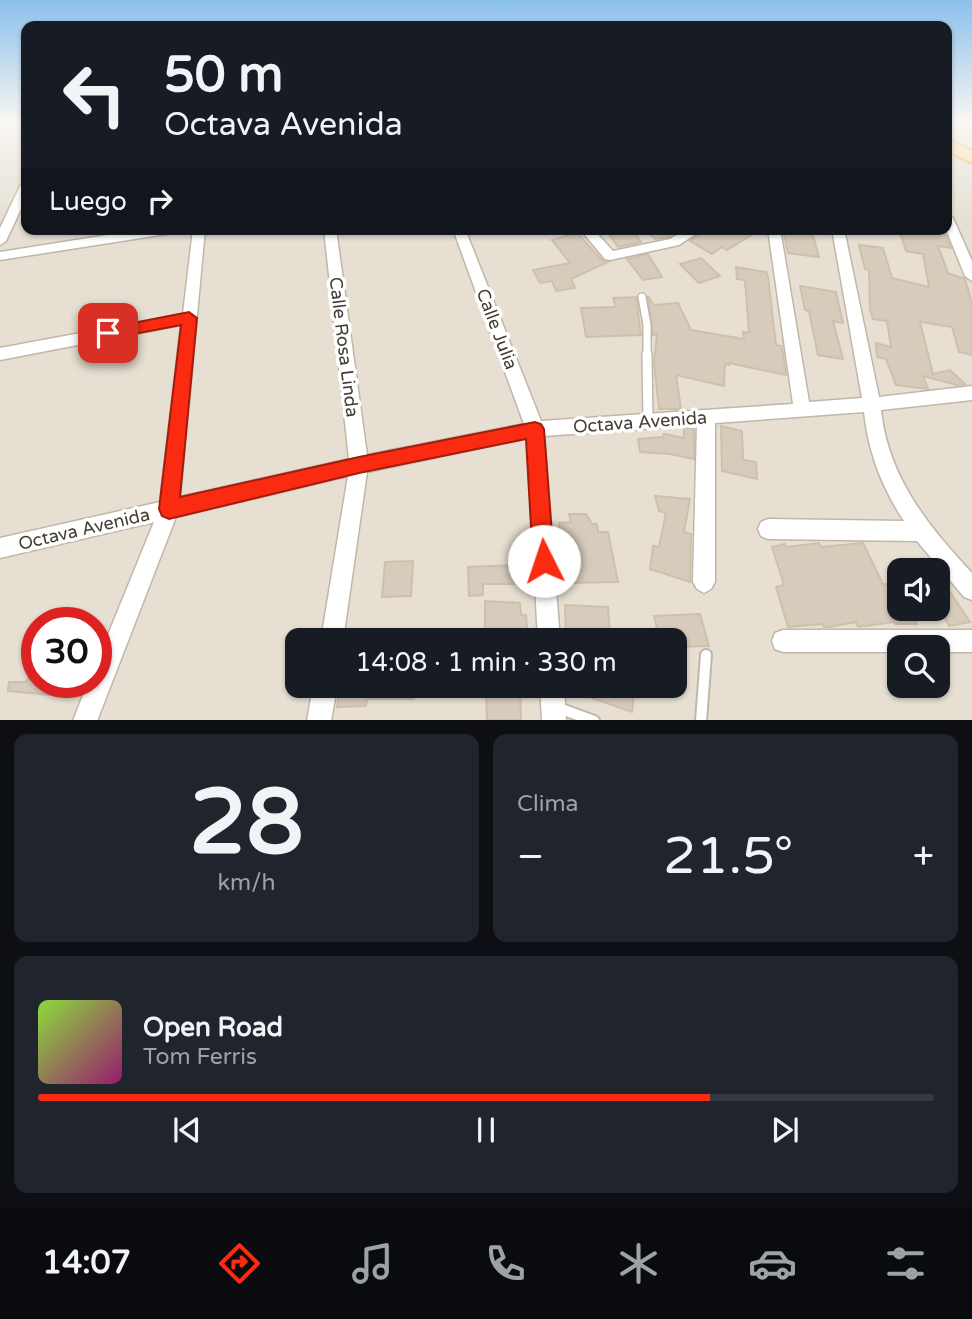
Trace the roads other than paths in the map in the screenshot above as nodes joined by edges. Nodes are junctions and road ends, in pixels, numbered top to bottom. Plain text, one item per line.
1 (21, 197) edge
2 (952, 230) edge
3 (99, 235) edge
4 (198, 235) edge
5 (331, 235) edge
6 (461, 235) edge
7 (591, 235) edge
8 (686, 235) edge
9 (775, 235) edge
10 (839, 235) edge
11 (0, 241) edge
12 (0, 256) edge
13 (972, 276) edge
14 (642, 297) dead end
15 (189, 318) junction
16 (0, 354) edge
17 (972, 393) edge
18 (872, 404) junction
19 (802, 410) junction
20 (706, 416) junction
21 (648, 421) junction
22 (535, 429) junction
23 (359, 465) junction
24 (169, 509) junction
25 (768, 530) dead end
26 (923, 531) junction
27 (0, 548) edge
28 (704, 582) dead end
29 (972, 589) edge
30 (334, 628) edge
31 (548, 628) edge
32 (783, 640) dead end
33 (972, 641) edge
34 (706, 655) dead end
35 (323, 698) edge
36 (553, 704) edge
37 (85, 720) edge
38 (320, 720) edge
39 (594, 720) edge
40 (701, 720) edge

1 - 11 street
2 - 13 street
3 - 12 street
4 - 15 street
5 - 23 street, Calle Rosa Linda
6 - 22 street, Calle Julia
7 - 8 street
9 - 19 street
10 - 18 street
14 - 21 lane
15 - 16 street
15 - 24 street
17 - 18 street, Octava Avenida
18 - 19 street, Octava Avenida
18 - 26 street
19 - 20 street, Octava Avenida
20 - 21 street, Octava Avenida
20 - 28 street
21 - 22 street, Octava Avenida
22 - 23 street, Octava Avenida
22 - 31 street, Calle Julia
23 - 24 street, Octava Avenida
23 - 30 street, Calle Rosa Linda
24 - 27 street, Octava Avenida
24 - 37 street
25 - 26 street
26 - 29 street
32 - 33 street
34 - 40 lane
35 - 38 street
36 - 39 lane

